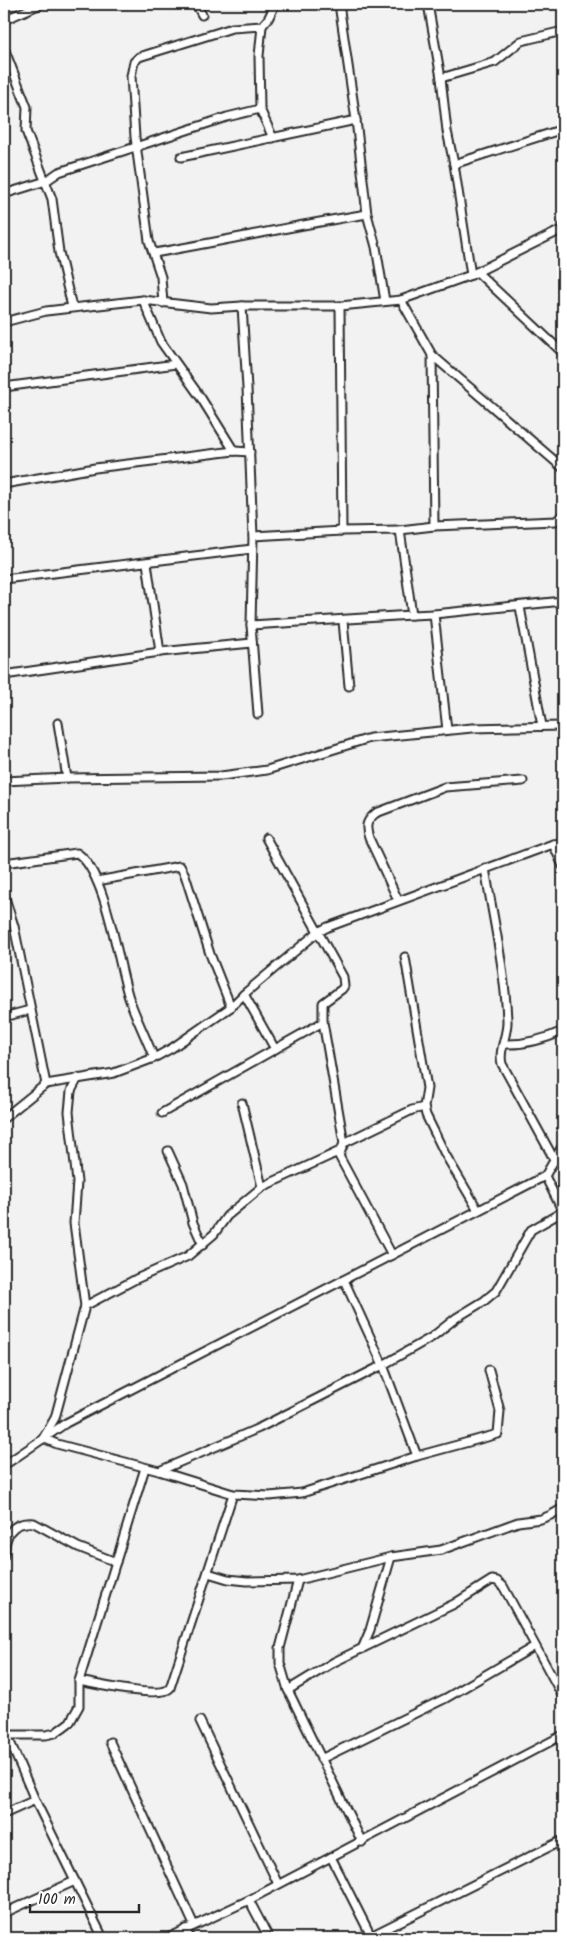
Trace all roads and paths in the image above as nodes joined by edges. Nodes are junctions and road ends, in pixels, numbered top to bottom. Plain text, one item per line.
1 (41, 4) edge
2 (196, 4) edge
3 (339, 4) edge
4 (428, 4) edge
5 (274, 7) dead end
6 (202, 15) dead end
7 (4, 20) edge
8 (262, 26) junction
9 (563, 32) edge
10 (4, 48) edge
11 (441, 78) junction
12 (260, 109) junction
13 (356, 120) junction
14 (563, 129) edge
15 (273, 138) junction
16 (137, 147) junction
17 (181, 157) dead end
18 (454, 164) junction
19 (46, 181) junction
20 (4, 194) edge
21 (367, 214) junction
22 (563, 229) edge
23 (154, 254) junction
24 (474, 274) junction
25 (143, 300) junction
26 (401, 300) junction
27 (384, 301) junction
28 (162, 303) junction
29 (242, 306) junction
30 (340, 306) junction
31 (72, 307) junction
32 (4, 322) edge
33 (563, 352) edge
34 (432, 355) junction
35 (176, 364) junction
36 (4, 387) edge
37 (234, 451) junction
38 (250, 452) junction
39 (563, 468) edge
40 (4, 484) edge
41 (563, 515) edge
42 (434, 526) junction
43 (400, 530) junction
44 (342, 531) junction
45 (252, 536) junction
46 (252, 549) junction
47 (147, 563) junction
48 (4, 579) edge
49 (563, 601) edge
50 (520, 607) junction
51 (434, 614) junction
52 (412, 615) junction
53 (343, 621) junction
54 (251, 626) junction
55 (252, 643) junction
56 (160, 652) junction
57 (4, 675) edge
58 (349, 686) dead end
59 (258, 714) dead end
60 (58, 724) dead end
61 (542, 726) junction
62 (563, 726) edge
63 (447, 730) junction
64 (67, 778) junction
65 (4, 781) edge
66 (523, 781) dead end
67 (266, 838) dead end
68 (563, 843) edge
69 (553, 844) junction
70 (4, 863) edge
71 (563, 866) edge
72 (485, 868) junction
73 (97, 881) junction
74 (4, 895) edge
75 (398, 900) junction
76 (318, 932) junction
77 (405, 957) dead end
78 (244, 994) junction
79 (231, 1007) junction
80 (30, 1010) junction
81 (4, 1017) edge
82 (323, 1022) junction
83 (563, 1032) edge
84 (504, 1044) junction
85 (275, 1048) junction
86 (154, 1058) junction
87 (78, 1078) junction
88 (46, 1084) junction
89 (242, 1103) dead end
90 (424, 1107) junction
91 (162, 1113) dead end
92 (4, 1118) edge
93 (344, 1142) junction
94 (563, 1145) edge
95 (340, 1151) junction
96 (168, 1152) dead end
97 (556, 1160) junction
98 (545, 1176) junction
99 (262, 1188) junction
100 (478, 1210) junction
101 (563, 1212) edge
102 (202, 1245) junction
103 (392, 1255) junction
104 (344, 1280) junction
105 (85, 1306) junction
106 (383, 1365) junction
107 (489, 1370) dead end
108 (43, 1438) junction
109 (417, 1456) junction
110 (4, 1463) edge
111 (145, 1468) junction
112 (159, 1471) junction
113 (233, 1494) junction
114 (563, 1508) edge
115 (4, 1556) edge
116 (391, 1557) junction
117 (116, 1562) junction
118 (208, 1573) junction
119 (298, 1580) junction
120 (536, 1646) junction
121 (362, 1649) junction
122 (79, 1681) junction
123 (560, 1684) edge
124 (288, 1690) junction
125 (563, 1696) edge
126 (200, 1721) dead end
127 (6, 1735) edge
128 (563, 1735) edge
129 (110, 1742) dead end
130 (321, 1759) junction
131 (36, 1800) junction
132 (4, 1814) edge
133 (563, 1840) edge
134 (362, 1842) junction
135 (331, 1857) junction
136 (75, 1881) junction
137 (278, 1884) junction
138 (249, 1900) junction
139 (4, 1913) edge
140 (194, 1925) junction
141 (185, 1929) junction
142 (372, 1937) edge
143 (103, 1938) edge
144 (168, 1938) edge
145 (190, 1938) edge
146 (269, 1938) edge

1 - 7 street
2 - 6 street
3 - 13 street
4 - 11 street
5 - 8 street
8 - 12 street
8 - 16 street
9 - 11 street
10 - 19 street
11 - 18 street
12 - 15 street
12 - 16 street
13 - 15 street
13 - 21 street
14 - 18 street
15 - 17 street
16 - 19 street
16 - 23 street
18 - 24 street
19 - 20 street
19 - 31 street
21 - 23 street
21 - 27 street
22 - 24 street
23 - 28 street
24 - 26 street
24 - 33 street
25 - 28 street
25 - 31 street
25 - 35 street
26 - 27 street
26 - 34 street
27 - 30 street
28 - 29 street
29 - 30 street
29 - 38 street
30 - 44 street
31 - 32 street
34 - 39 street
34 - 42 street
35 - 36 street
35 - 37 street
37 - 38 street
37 - 40 street
38 - 45 street
41 - 42 street
42 - 43 street
43 - 44 street
43 - 52 street
44 - 45 street
45 - 46 street
46 - 47 street
46 - 54 street
47 - 48 street
47 - 56 street
49 - 50 street
50 - 51 street
50 - 61 street
51 - 52 street
51 - 63 street
52 - 53 street
53 - 54 street
53 - 58 street
54 - 55 street
55 - 56 street
55 - 59 street
56 - 57 street
60 - 64 street
61 - 62 street
61 - 63 street
63 - 64 street
64 - 65 street
66 - 75 street
67 - 76 street
68 - 69 street
69 - 71 street
69 - 72 street
70 - 73 street
72 - 75 street
72 - 84 street
73 - 79 street
73 - 86 street
74 - 80 street
75 - 76 street
76 - 78 street
76 - 82 street
77 - 90 street
78 - 79 street
78 - 85 street
79 - 86 street
80 - 81 street
80 - 88 street
82 - 85 street
82 - 93 street
83 - 84 street
84 - 97 street
85 - 91 street
86 - 87 street
87 - 88 street
87 - 105 street
88 - 92 street
89 - 99 street
90 - 93 street
90 - 100 street
93 - 95 street
94 - 97 street
95 - 99 street
95 - 103 street
96 - 102 street
97 - 98 street
98 - 100 street
98 - 101 street
99 - 102 street
100 - 103 street
101 - 106 street
102 - 105 street
103 - 104 street
104 - 106 street
104 - 108 street
105 - 108 street
106 - 109 street
106 - 112 street
107 - 109 street
108 - 110 street
108 - 111 street
109 - 113 street
111 - 112 street
111 - 117 street
112 - 113 street
113 - 118 street
114 - 116 street
115 - 117 street
116 - 119 street
116 - 121 street
117 - 122 street
118 - 119 street
118 - 122 street
119 - 124 street
120 - 121 street
120 - 123 street
120 - 130 street
121 - 124 street
122 - 127 street
123 - 125 street
124 - 130 street
126 - 137 street
127 - 131 street
128 - 134 street
129 - 140 street
130 - 134 street
131 - 132 street
131 - 136 street
133 - 142 street
134 - 135 street
135 - 137 street
135 - 142 street
136 - 139 street
136 - 143 street
137 - 138 street
138 - 140 street
138 - 146 street
140 - 141 street
141 - 144 street
141 - 145 street

